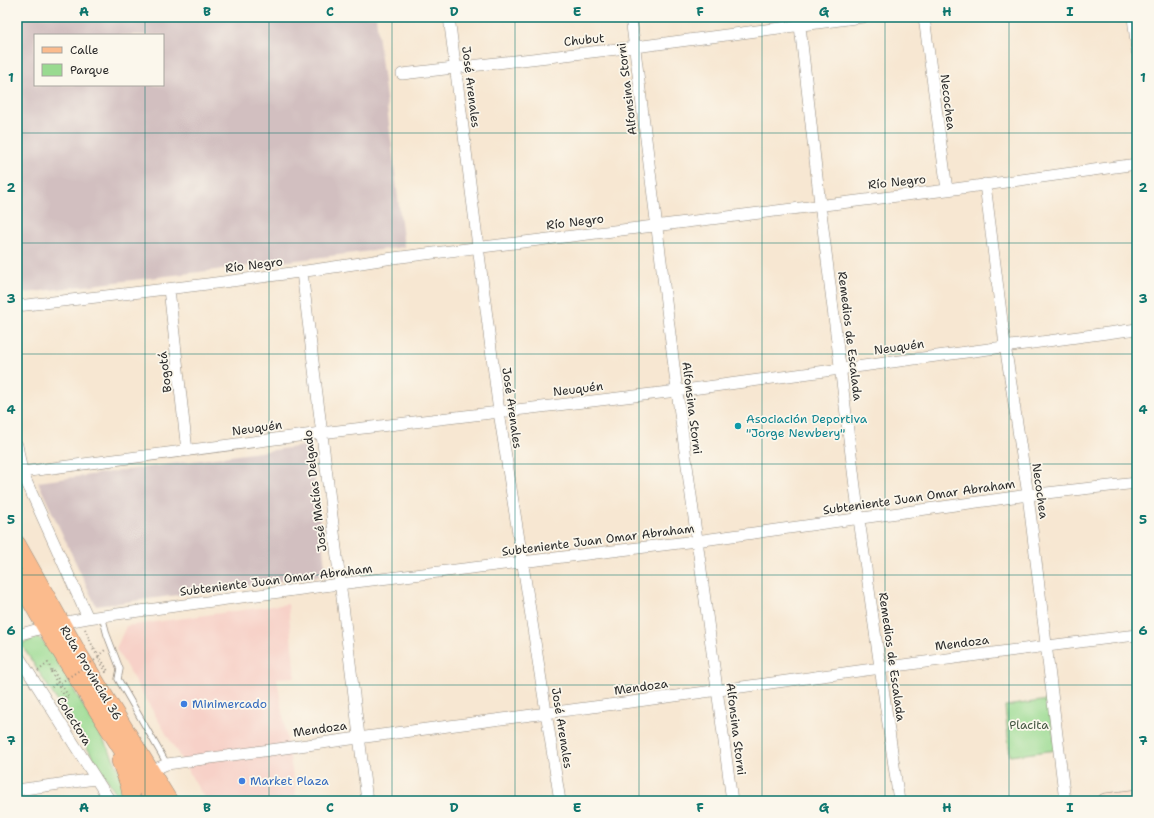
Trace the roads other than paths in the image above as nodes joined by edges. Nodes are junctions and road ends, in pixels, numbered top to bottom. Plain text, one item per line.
1 (449, 17) edge
2 (631, 17) edge
3 (863, 17) edge
4 (924, 17) edge
5 (1133, 17) edge
6 (800, 21) edge
7 (635, 47) junction
8 (1137, 51) edge
9 (455, 66) junction
10 (402, 74) dead end
11 (1137, 164) edge
12 (985, 184) junction
13 (947, 190) junction
14 (820, 204) junction
15 (656, 225) junction
16 (479, 248) junction
17 (302, 272) junction
18 (169, 289) junction
19 (17, 306) edge
20 (1137, 329) edge
21 (1005, 346) junction
22 (841, 368) junction
23 (677, 391) junction
24 (499, 412) junction
25 (321, 433) junction
26 (17, 445) edge
27 (187, 451) junction
28 (22, 472) junction
29 (1137, 483) edge
30 (1028, 495) junction
31 (859, 519) junction
32 (696, 541) junction
33 (17, 544) edge
34 (522, 562) junction
35 (17, 578) edge
36 (339, 584) junction
37 (102, 616) junction
38 (88, 618) junction
39 (54, 625) junction
40 (17, 635) edge
41 (1137, 635) edge
42 (1045, 646) junction
43 (17, 654) edge
44 (881, 667) junction
45 (718, 690) junction
46 (91, 700) junction
47 (547, 713) junction
48 (358, 737) junction
49 (167, 764) junction
50 (150, 771) junction
51 (95, 780) junction
52 (17, 790) edge
53 (1137, 797) edge
54 (110, 801) edge
55 (132, 801) edge
56 (154, 801) edge
57 (169, 801) edge
58 (367, 801) edge
59 (560, 801) edge
60 (732, 801) edge
61 (899, 801) edge
62 (1065, 801) edge
63 (1105, 801) edge

1 - 9 street, José Arenales
2 - 7 street, Alfonsina Storni
3 - 6 street, Chubut
4 - 13 street, Necochea
5 - 8 street
6 - 7 street, Chubut
6 - 14 street, Remedios de Escalada
7 - 9 street, Chubut
7 - 15 street, Alfonsina Storni
9 - 10 street, Chubut
9 - 16 street, José Arenales
11 - 12 street, Río Negro
12 - 13 street, Río Negro
12 - 21 street, Necochea
13 - 14 street, Río Negro
14 - 15 street, Río Negro
14 - 22 street, Remedios de Escalada
15 - 16 street, Río Negro
15 - 23 street, Alfonsina Storni
16 - 17 street, Río Negro
16 - 24 street, José Arenales
17 - 18 street, Río Negro
17 - 25 street, José Matías Delgado
18 - 19 street, Río Negro
18 - 27 street, Bogotá
20 - 21 street, Neuquén
21 - 22 street, Neuquén
21 - 30 street, Necochea
22 - 23 street, Neuquén
22 - 31 street, Remedios de Escalada
23 - 24 street, Neuquén
23 - 32 street, Alfonsina Storni
24 - 25 street, Neuquén
24 - 34 street, José Arenales
25 - 27 street, Neuquén
25 - 36 street, José Matías Delgado
26 - 28 street
27 - 28 street, Neuquén
28 - 38 street
29 - 30 street, Subteniente Juan Omar Abraham
30 - 31 street, Subteniente Juan Omar Abraham
30 - 42 street, Necochea
31 - 32 street, Subteniente Juan Omar Abraham
31 - 44 street, Remedios de Escalada
32 - 34 street, Subteniente Juan Omar Abraham
32 - 45 street, Alfonsina Storni
33 - 39 main road, Ruta Provincial 36
34 - 36 street, Subteniente Juan Omar Abraham
34 - 47 street, José Arenales
35 - 39 main road, Ruta Provincial 36
36 - 37 street, Subteniente Juan Omar Abraham
36 - 48 street, José Matías Delgado
37 - 38 street, Subteniente Juan Omar Abraham
37 - 49 lane
38 - 39 street, Subteniente Juan Omar Abraham
39 - 40 street, Subteniente Juan Omar Abraham
39 - 46 main road, Ruta Provincial 36
39 - 50 main road, Ruta Provincial 36
41 - 42 street, Mendoza
42 - 44 street, Mendoza
42 - 62 street, Necochea
43 - 51 street, Colectora
44 - 45 street, Mendoza
44 - 61 street, Remedios de Escalada
45 - 47 street, Mendoza
45 - 60 street, Alfonsina Storni
46 - 55 main road
46 - 56 main road, Ruta Provincial 36
47 - 48 street, Mendoza
47 - 59 street, José Arenales
48 - 49 street, Mendoza
48 - 58 street, José Matías Delgado
49 - 50 street, Mendoza
50 - 57 main road, Ruta Provincial 36
51 - 52 street
51 - 54 street, Colectora
53 - 63 main road

